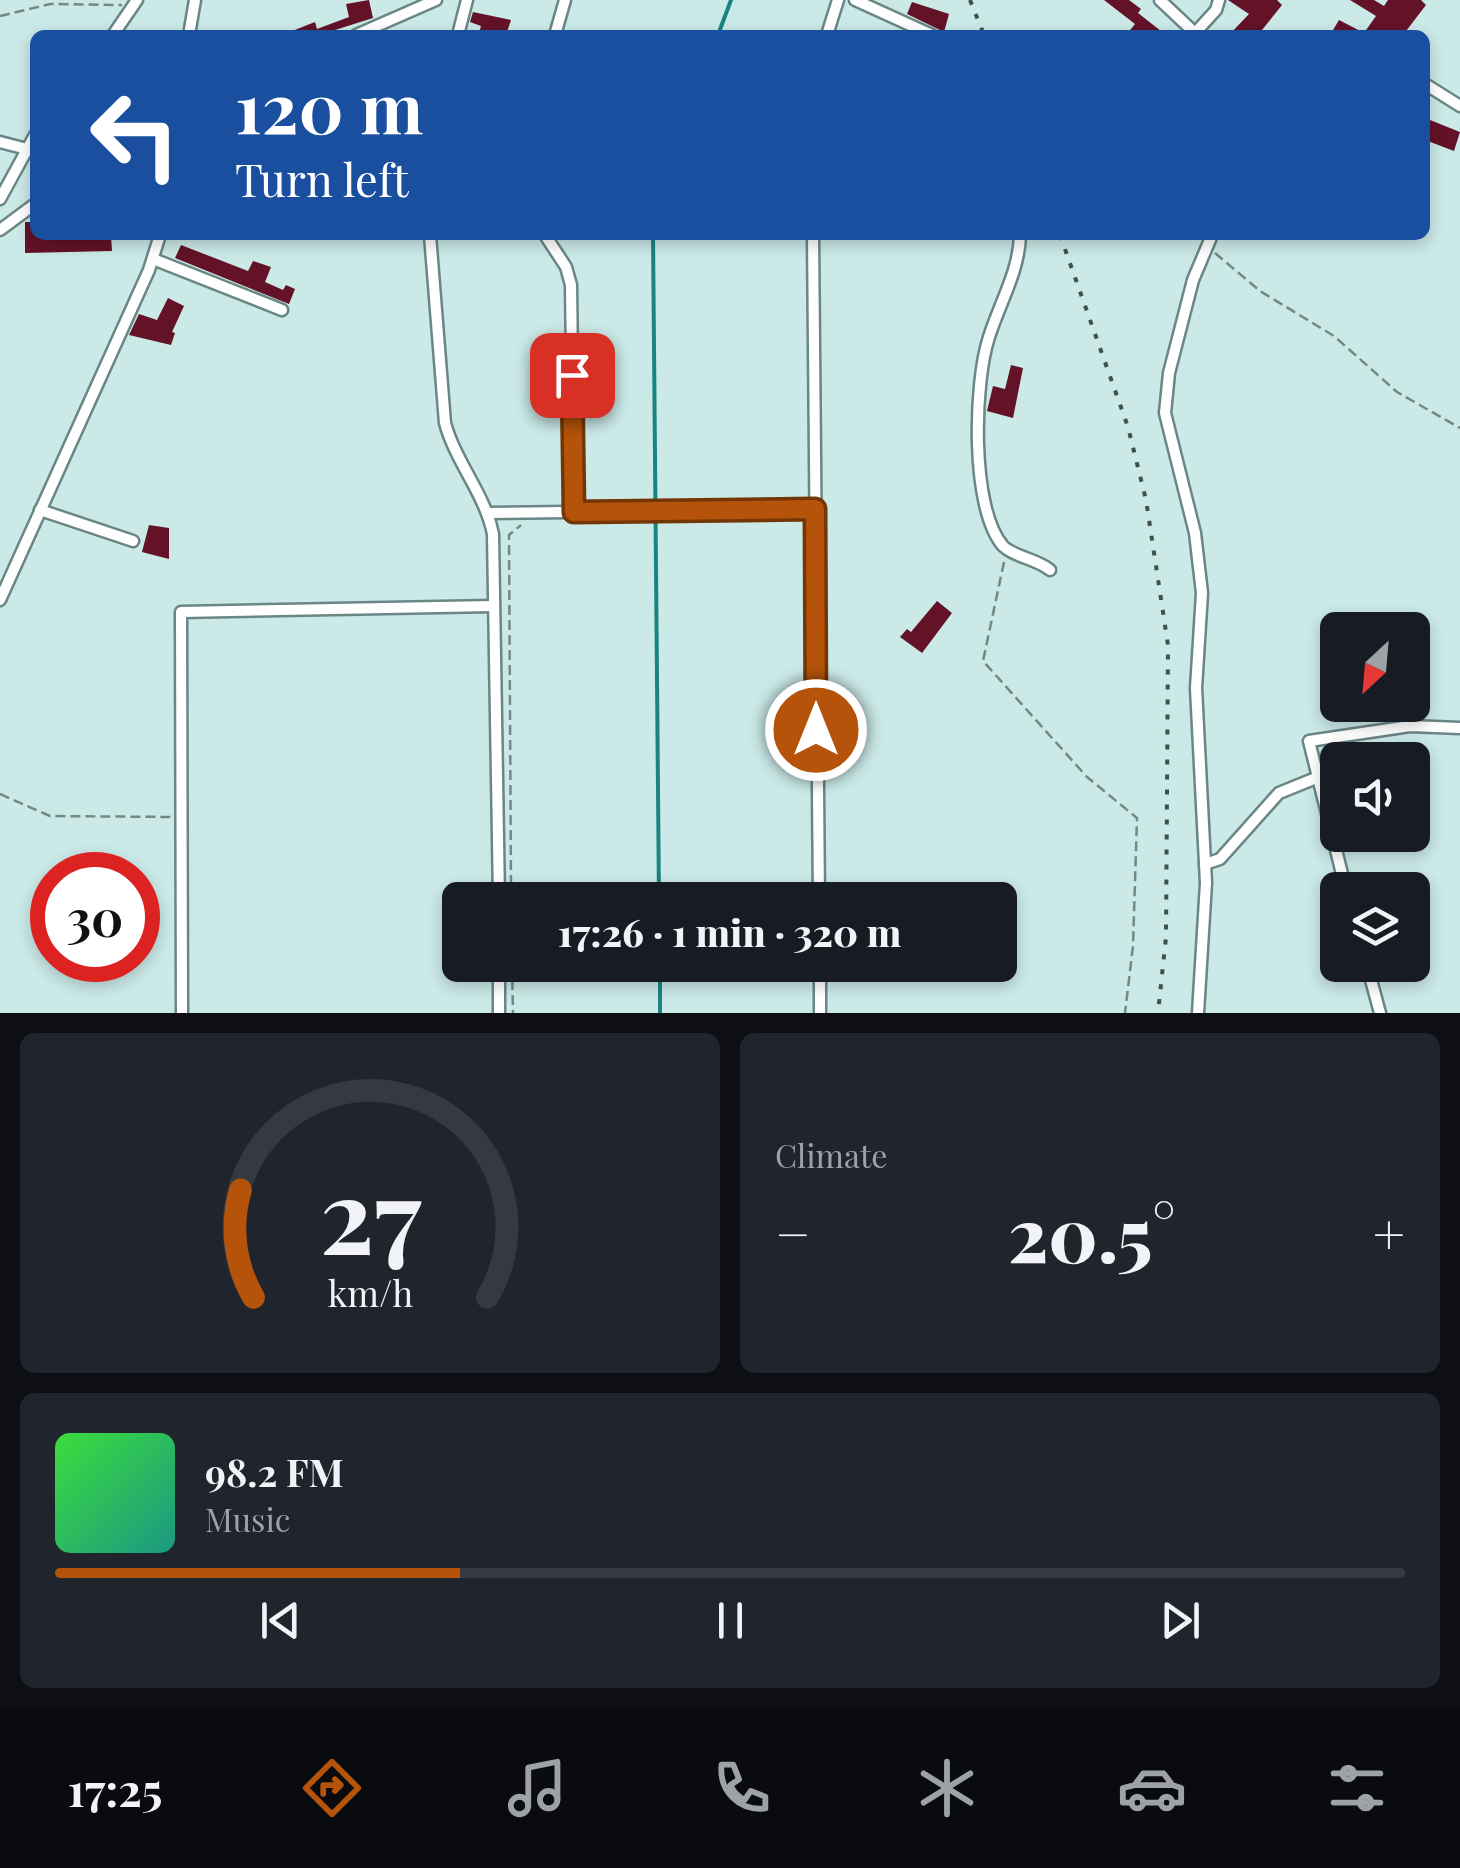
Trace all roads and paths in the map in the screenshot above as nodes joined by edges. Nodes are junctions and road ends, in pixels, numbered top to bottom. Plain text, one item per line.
1 (195, 0) edge
2 (436, 0) edge
3 (467, 0) edge
4 (565, 0) edge
5 (838, 0) edge
6 (855, 0) edge
7 (1160, 0) edge
8 (1219, 0) edge
9 (135, 4) edge
10 (0, 16) edge
11 (116, 30) edge
12 (191, 30) edge
13 (367, 30) edge
14 (459, 30) edge
15 (556, 30) edge
16 (829, 30) edge
17 (921, 30) edge
18 (1192, 30) edge
19 (1199, 30) edge
20 (1430, 87) edge
21 (1460, 106) edge
22 (0, 142) edge
23 (30, 145) edge
24 (28, 149) junction
25 (0, 199) edge
26 (30, 208) edge
27 (0, 230) edge
28 (159, 240) edge
29 (430, 240) edge
30 (547, 240) edge
31 (813, 240) edge
32 (1020, 240) edge
33 (1209, 240) edge
34 (153, 259) junction
35 (282, 310) dead end
36 (1460, 428) edge
37 (815, 509) junction
38 (40, 510) junction
39 (574, 512) junction
40 (487, 513) junction
41 (522, 524) dead end
42 (134, 541) dead end
43 (1006, 549) junction
44 (1050, 570) dead end
45 (0, 600) edge
46 (492, 606) junction
47 (1460, 728) edge
48 (1316, 778) junction
49 (0, 794) edge
50 (182, 817) junction
51 (1206, 864) junction
52 (1341, 872) edge
53 (499, 882) edge
54 (511, 882) edge
55 (819, 882) edge
56 (499, 982) edge
57 (512, 982) edge
58 (820, 982) edge
59 (1371, 982) edge
60 (182, 1013) edge
61 (499, 1013) edge
62 (513, 1013) edge
63 (820, 1013) edge
64 (1126, 1013) edge
65 (1198, 1013) edge
66 (1380, 1013) edge

1 - 12 street
2 - 13 street
3 - 14 street
4 - 15 street
5 - 16 street
6 - 17 street
7 - 18 street
8 - 19 street
9 - 10 path
9 - 11 street
20 - 21 street
22 - 24 street
23 - 24 street
24 - 25 street
26 - 27 street
28 - 34 street
29 - 40 street
30 - 39 street
31 - 37 street
32 - 43 street
33 - 36 path
33 - 51 street
34 - 35 street
34 - 38 street
37 - 39 street
37 - 55 street
38 - 42 street
38 - 45 street
39 - 40 street
40 - 46 street
41 - 54 path
43 - 44 street
43 - 64 path
46 - 50 street
46 - 53 street
47 - 48 street
48 - 51 street
48 - 52 street
49 - 50 path
50 - 60 street
51 - 65 street
56 - 61 street
57 - 62 path
58 - 63 street
59 - 66 street

